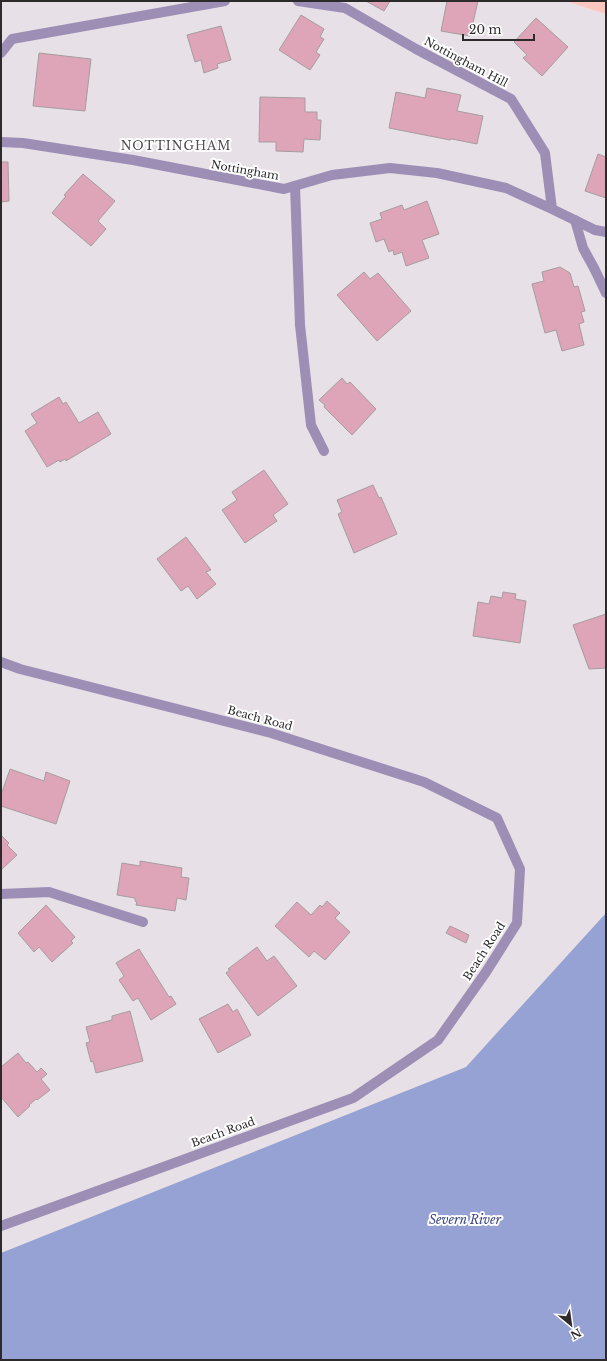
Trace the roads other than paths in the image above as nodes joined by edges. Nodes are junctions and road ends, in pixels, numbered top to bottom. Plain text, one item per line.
1 (226, 1) edge
2 (298, 1) edge
3 (1, 53) edge
4 (1, 142) edge
5 (295, 186) junction
6 (552, 209) junction
7 (575, 220) junction
8 (606, 232) edge
9 (606, 293) edge
10 (324, 451) dead end
11 (1, 662) edge
12 (1, 894) edge
13 (143, 922) dead end
14 (1, 1226) edge

1 - 3 street
2 - 6 street, Nottingham Hill
4 - 5 street, Nottingham
5 - 6 street, Nottingham
5 - 10 street
6 - 7 street
7 - 8 street
7 - 9 street
11 - 14 street, Beach Road
12 - 13 street

